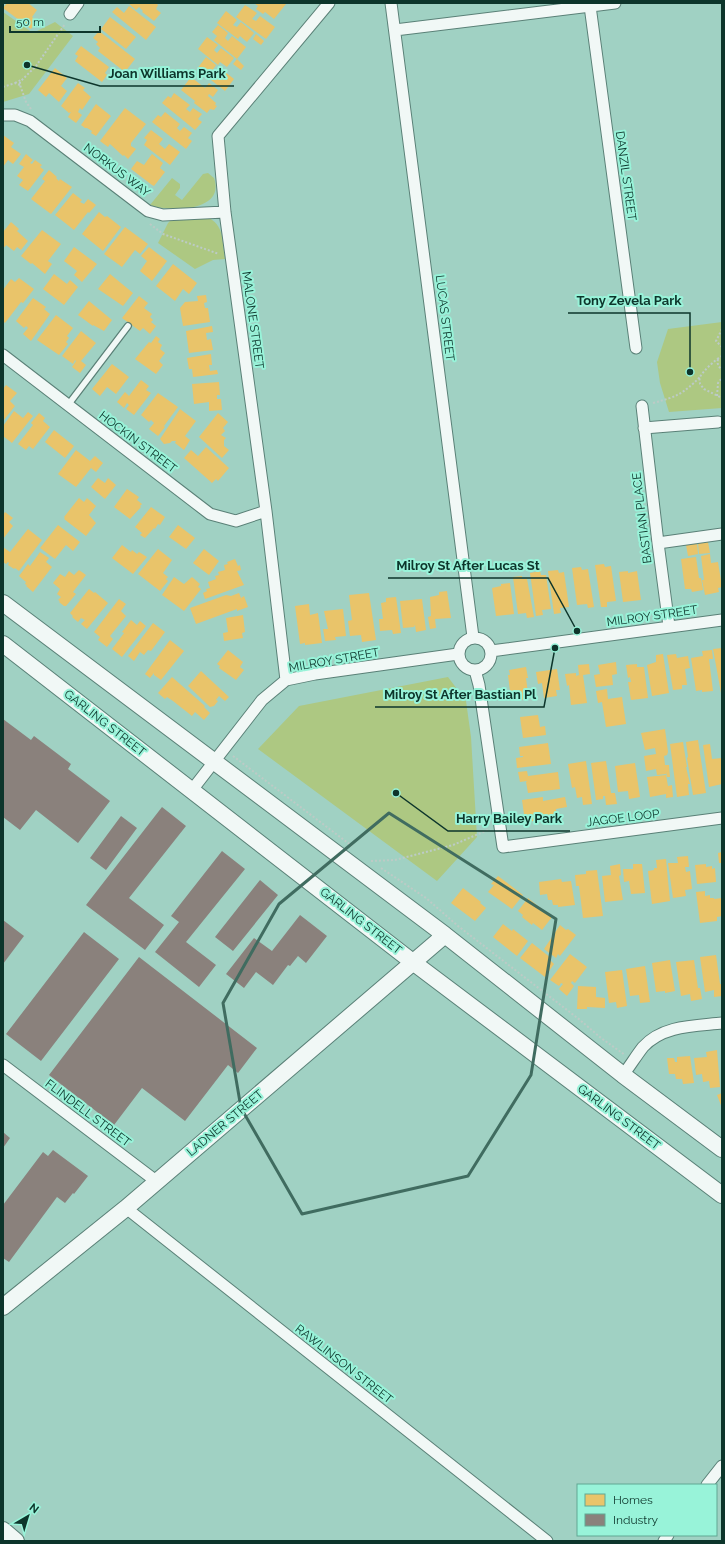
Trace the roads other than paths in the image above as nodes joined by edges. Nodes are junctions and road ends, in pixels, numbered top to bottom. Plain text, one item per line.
1 (78, 3) edge
2 (329, 3) edge
3 (391, 3) edge
4 (615, 3) edge
5 (590, 6) junction
6 (70, 14) road end
7 (395, 30) junction
8 (3, 115) edge
9 (225, 212) junction
10 (128, 326) dead end
11 (636, 348) dead end
12 (3, 355) edge
13 (68, 405) junction
14 (642, 406) road end
15 (718, 422) dead end
16 (644, 428) junction
17 (266, 511) junction
18 (722, 534) edge
19 (658, 543) junction
20 (3, 603) edge
21 (722, 620) edge
22 (669, 626) junction
23 (473, 637) junction
24 (3, 644) edge
25 (491, 651) junction
26 (458, 654) junction
27 (474, 670) junction
28 (286, 680) junction
29 (219, 756) junction
30 (192, 790) junction
31 (722, 818) edge
32 (445, 936) junction
33 (414, 962) junction
34 (722, 1023) edge
35 (3, 1065) edge
36 (623, 1075) junction
37 (722, 1149) edge
38 (156, 1181) junction
39 (722, 1195) edge
40 (126, 1208) junction
41 (3, 1307) edge
42 (722, 1466) edge
43 (708, 1484) edge
44 (3, 1530) edge
45 (16, 1541) edge
46 (547, 1541) edge

1 - 6 street
2 - 9 street, MALONE STREET
3 - 7 street, LUCAS STREET
4 - 5 street
5 - 7 street
5 - 11 street, DANZIL STREET
7 - 23 street, LUCAS STREET
8 - 9 street, NORKUS WAY
9 - 17 street, MALONE STREET
10 - 13 lane
12 - 13 street, HOCKIN STREET
13 - 17 street, HOCKIN STREET
14 - 16 street, BASTIAN PLACE
15 - 16 street
16 - 19 street, BASTIAN PLACE
17 - 28 street, MALONE STREET
18 - 19 street
19 - 22 street, BASTIAN PLACE
20 - 29 street
21 - 22 street, MILROY STREET
22 - 25 street, MILROY STREET
23 - 25 street
23 - 26 street
24 - 30 street, GARLING STREET
25 - 27 street
26 - 27 street
26 - 28 street, MILROY STREET
27 - 31 street, JAGOE LOOP
28 - 29 street, MILROY STREET
29 - 30 street, MILROY STREET
29 - 32 street
30 - 33 street, GARLING STREET
32 - 33 street, LADNER STREET
32 - 36 street
33 - 38 street, LADNER STREET
33 - 39 street, GARLING STREET
34 - 36 street
35 - 38 street, FLINDELL STREET
36 - 37 street
38 - 40 street, LADNER STREET
40 - 41 street, LADNER STREET
40 - 46 street, RAWLINSON STREET
42 - 43 street
44 - 45 street

